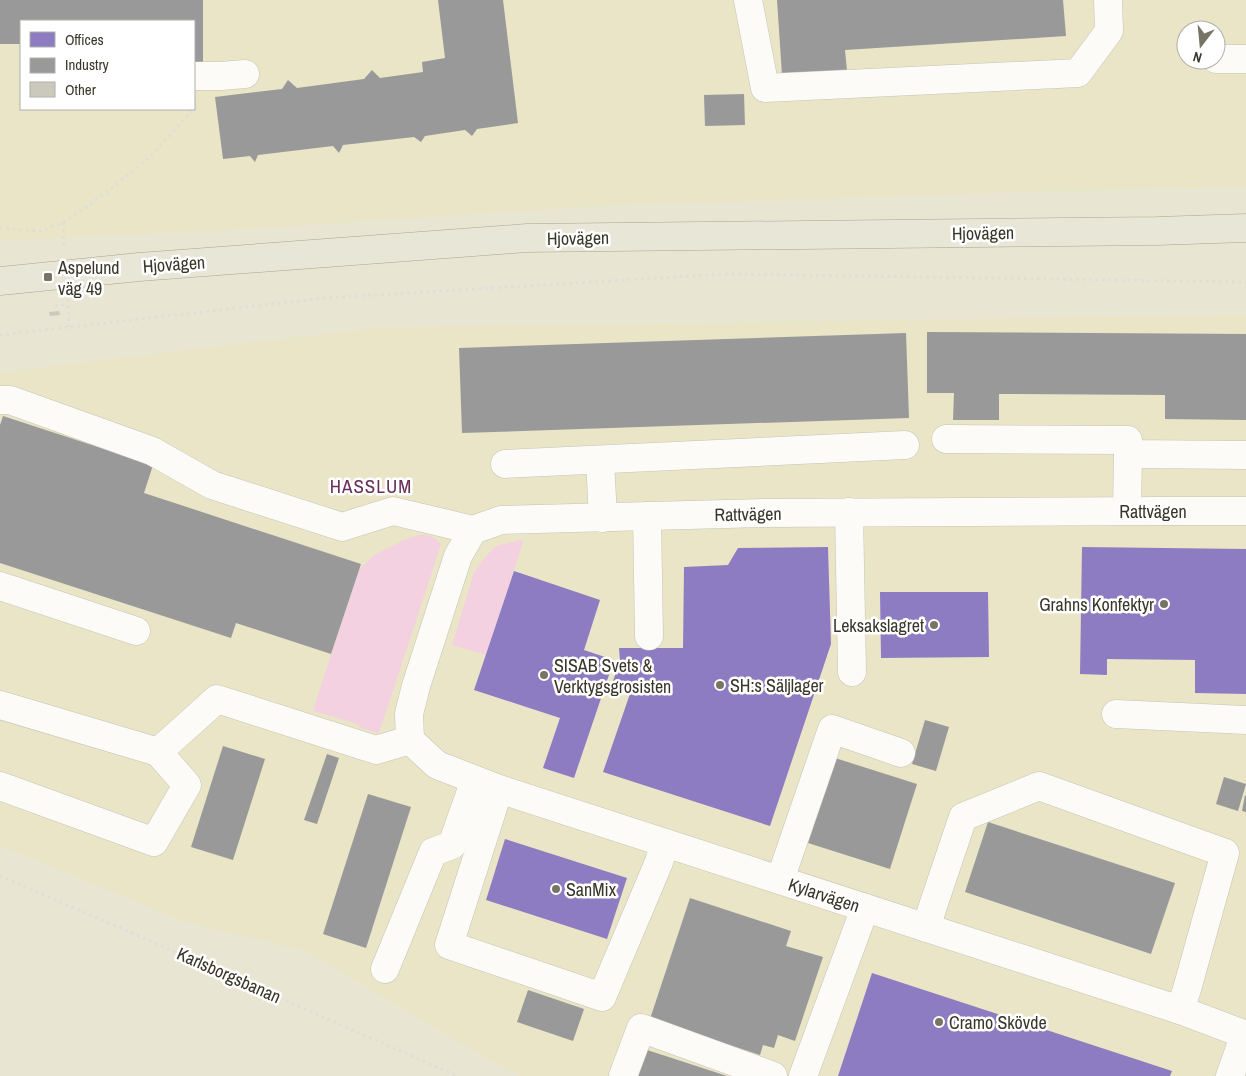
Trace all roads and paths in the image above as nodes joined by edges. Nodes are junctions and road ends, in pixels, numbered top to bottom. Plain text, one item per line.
1 (748, 0) edge
2 (1108, 0) edge
3 (1226, 59) edge
4 (1246, 59) edge
5 (233, 75) joint
6 (195, 76) edge
7 (195, 108) edge
8 (194, 110) edge
9 (0, 228) edge
10 (1246, 228) edge
11 (1157, 231) junction
12 (1246, 233) edge
13 (0, 281) edge
14 (1246, 282) edge
15 (68, 305) dead end
16 (55, 306) dead end
17 (0, 335) edge
18 (0, 400) edge
19 (946, 439) dead end
20 (905, 445) dead end
21 (1128, 454) junction
22 (1246, 455) edge
23 (600, 460) junction
24 (505, 464) dead end
25 (1127, 511) junction
26 (1246, 511) edge
27 (849, 512) junction
28 (647, 516) junction
29 (603, 518) junction
30 (473, 530) junction
31 (0, 586) edge
32 (136, 631) dead end
33 (649, 636) dead end
34 (852, 672) dead end
35 (0, 705) edge
36 (1116, 714) dead end
37 (1246, 720) edge
38 (410, 740) junction
39 (158, 752) junction
40 (901, 753) dead end
41 (487, 784) junction
42 (0, 786) edge
43 (665, 843) junction
44 (0, 876) edge
45 (780, 880) junction
46 (864, 908) junction
47 (926, 928) junction
48 (384, 970) dead end
49 (1180, 1010) junction
50 (1246, 1035) edge
51 (456, 1076) edge
52 (623, 1076) edge
53 (773, 1076) edge
54 (803, 1076) edge
55 (1230, 1076) edge

1 - 2 street
3 - 4 street
5 - 6 street
5 - 7 path
8 - 9 path
10 - 11 main road, Hjovägen
11 - 12 main road, Hjovägen
11 - 13 main road, Hjovägen
14 - 17 path
15 - 16 path
18 - 30 street
19 - 21 street
20 - 23 street
21 - 22 street
21 - 25 street
23 - 24 street
23 - 29 street
25 - 26 street, Rattvägen
25 - 27 street, Rattvägen
27 - 28 street, Rattvägen
27 - 34 street
28 - 29 street, Rattvägen
28 - 33 street
29 - 30 street, Rattvägen
30 - 38 street
31 - 32 street
35 - 39 street
36 - 37 street
38 - 39 street
38 - 41 street, Kylarvägen
39 - 42 street
40 - 45 street
41 - 43 street, Kylarvägen
41 - 43 street
41 - 48 street
43 - 45 street, Kylarvägen
44 - 51 path, Karlsborgsbanan
45 - 46 street, Kylarvägen
46 - 47 street, Kylarvägen
46 - 54 street
47 - 49 street, Kylarvägen
47 - 49 street
49 - 50 street, Kylarvägen
50 - 55 street
52 - 53 street

